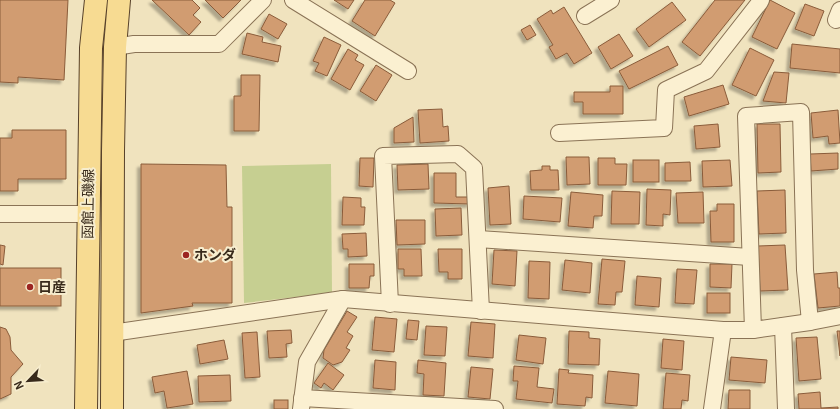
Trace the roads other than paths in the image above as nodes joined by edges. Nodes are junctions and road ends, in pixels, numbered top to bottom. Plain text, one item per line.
1 (96, 0) edge
2 (119, 0) edge
3 (264, 0) edge
4 (293, 0) edge
5 (611, 0) edge
6 (761, 0) edge
7 (585, 16) dead end
8 (115, 47) junction
9 (408, 71) dead end
10 (559, 133) dead end
11 (0, 214) edge
12 (88, 214) junction
13 (478, 239) junction
14 (750, 257) junction
15 (343, 299) junction
16 (390, 304) junction
17 (481, 311) junction
18 (840, 316) edge
19 (810, 322) junction
20 (783, 326) junction
21 (723, 330) junction
22 (753, 330) junction
23 (112, 333) junction
24 (302, 403) edge
25 (412, 407) edge
26 (86, 409) edge
27 (112, 409) edge
28 (495, 409) edge
29 (712, 409) edge
30 (786, 409) edge

1 - 12 main road, 函館上磯線
2 - 8 main road, 函館上磯線
3 - 8 street
4 - 9 street
5 - 7 street
6 - 10 street
8 - 23 main road, 函館上磯線
11 - 12 street
12 - 26 main road, 函館上磯線
13 - 14 street
13 - 16 street
13 - 17 street
14 - 19 street
14 - 22 street
15 - 16 street
15 - 23 street
15 - 24 street
16 - 17 street
17 - 21 street
18 - 19 street
19 - 20 street
20 - 22 street
20 - 30 street
21 - 22 street
21 - 29 street
23 - 27 main road, 函館上磯線
24 - 25 street
25 - 28 street

